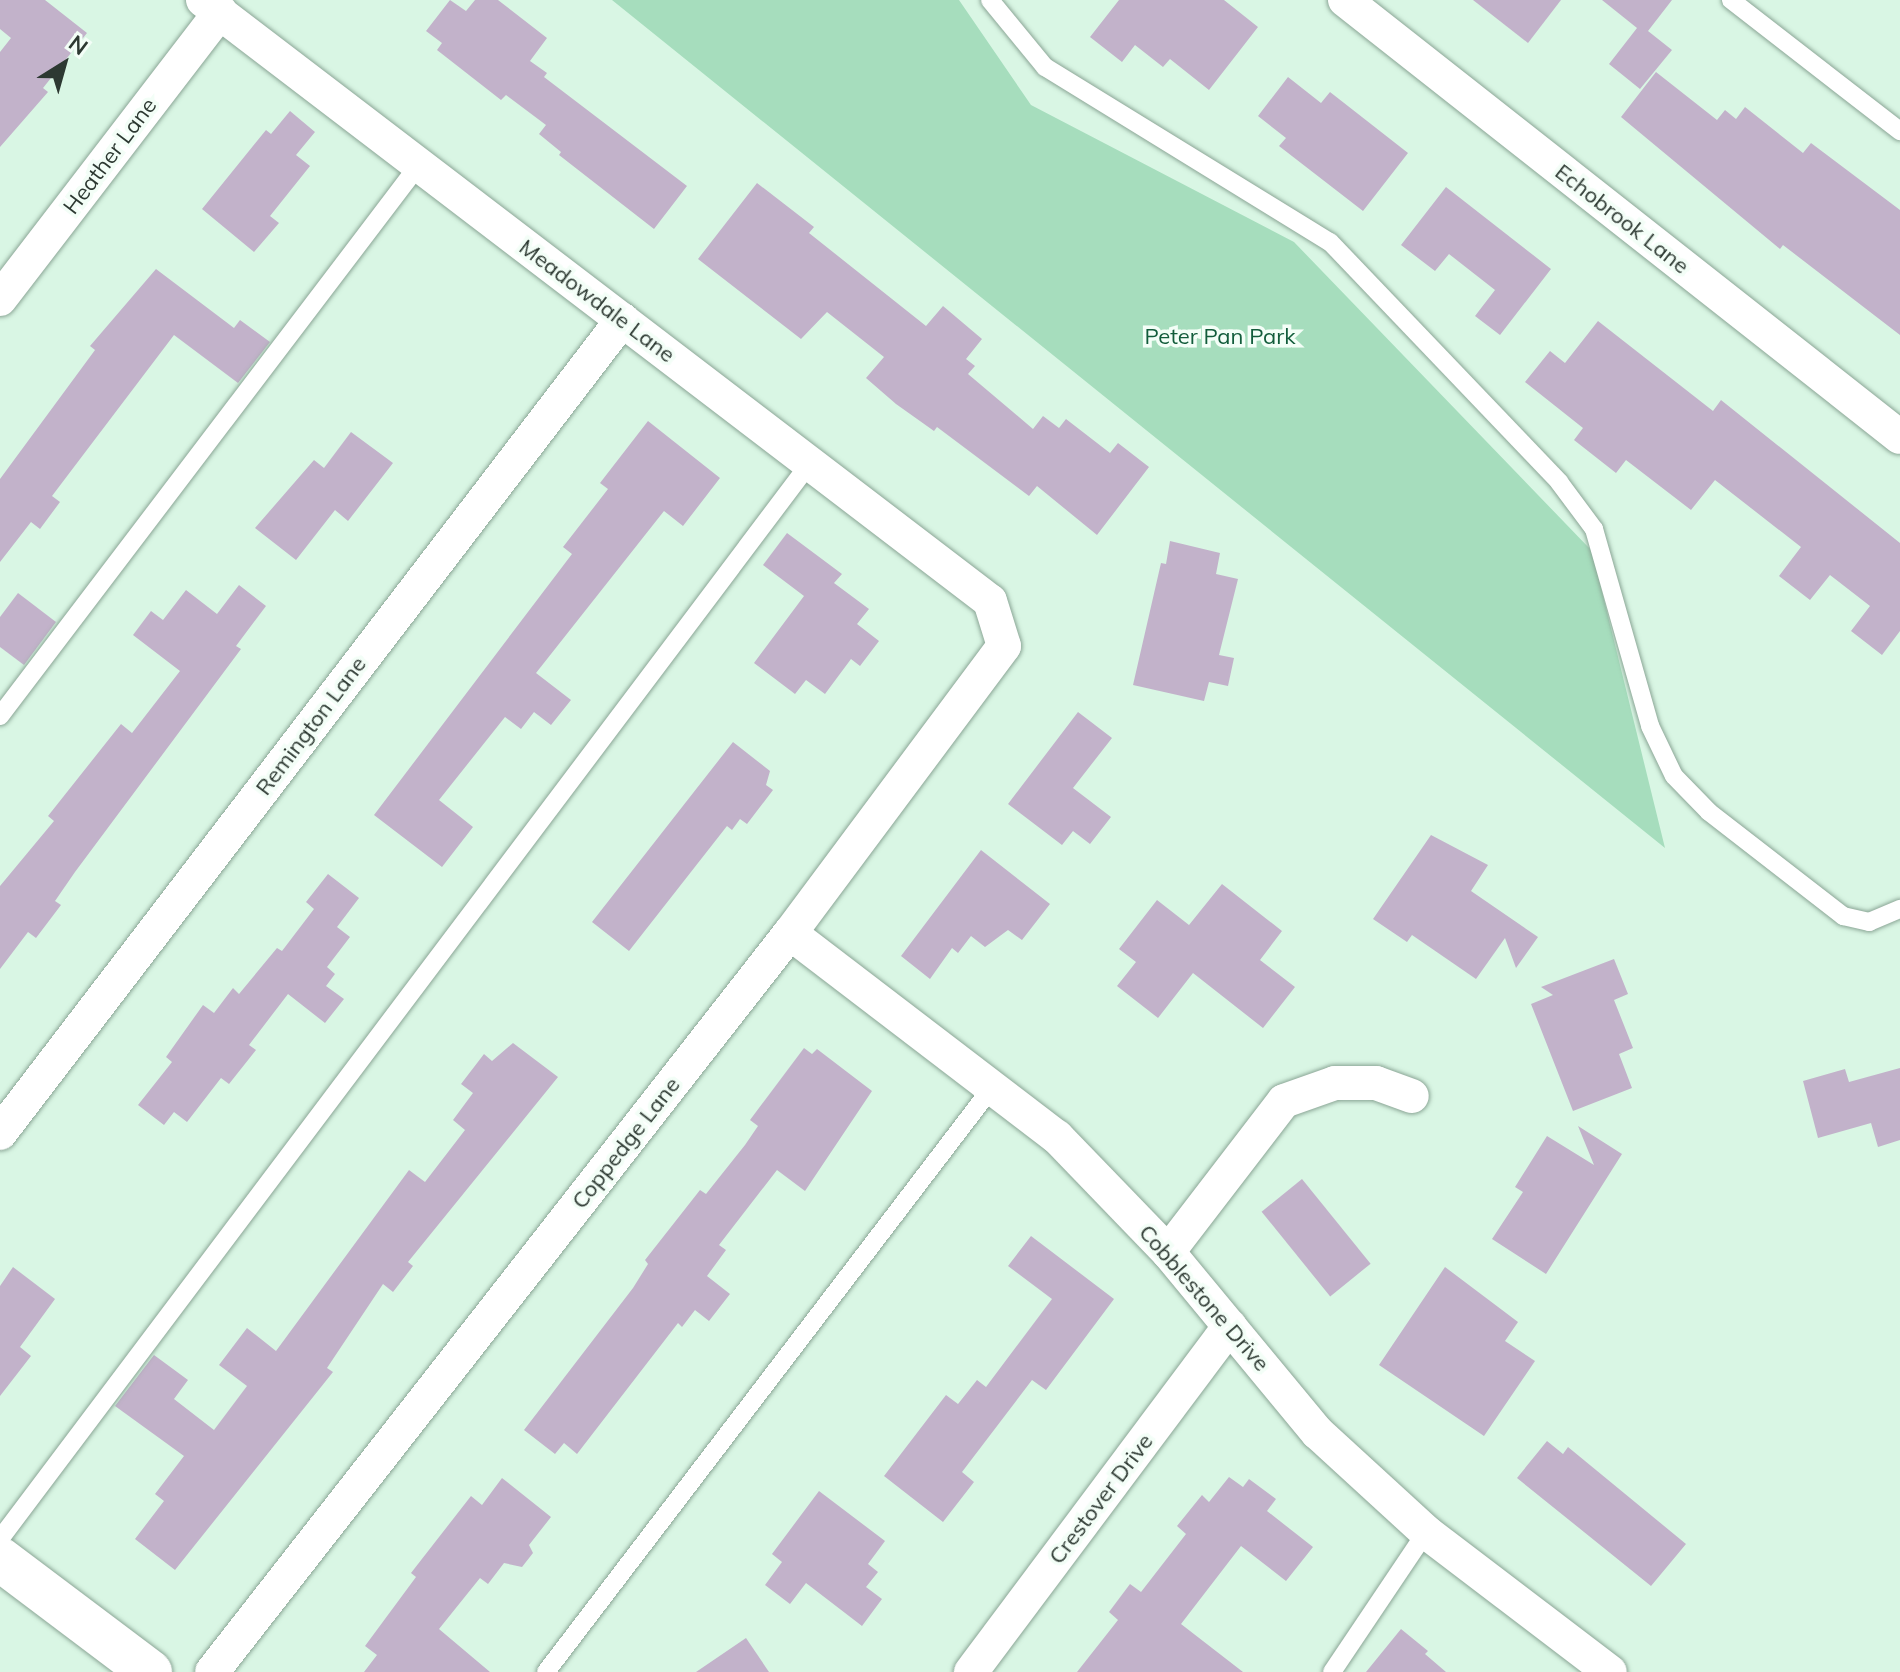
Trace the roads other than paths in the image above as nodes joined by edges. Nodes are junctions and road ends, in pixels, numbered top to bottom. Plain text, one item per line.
1 (990, 0) edge
2 (1345, 0) edge
3 (1731, 0) edge
4 (211, 6) edge
5 (1900, 131) edge
6 (418, 166) junction
7 (0, 299) edge
8 (622, 320) junction
9 (1900, 437) edge
10 (810, 463) junction
11 (990, 601) joint
12 (0, 716) edge
13 (1900, 909) edge
14 (790, 933) junction
15 (993, 1086) junction
16 (1412, 1096) dead end
17 (0, 1133) edge
18 (1168, 1252) junction
19 (1230, 1326) junction
20 (1426, 1532) junction
21 (0, 1539) edge
22 (0, 1559) edge
23 (150, 1672) edge
24 (212, 1672) edge
25 (546, 1672) edge
26 (971, 1672) edge
27 (1332, 1672) edge
28 (1610, 1672) edge

1 - 13 lane
2 - 9 street, Echobrook Lane
3 - 5 lane
4 - 6 street, Meadowdale Lane
4 - 7 street, Heather Lane
6 - 8 street, Meadowdale Lane
6 - 12 lane
8 - 10 street, Meadowdale Lane
8 - 17 street, Remington Lane
10 - 11 street, Meadowdale Lane
10 - 21 lane
11 - 14 street, Coppedge Lane
14 - 15 street, Cobblestone Drive
14 - 24 street, Coppedge Lane
15 - 18 street, Cobblestone Drive
15 - 25 lane
16 - 18 street
18 - 19 street, Cobblestone Drive
19 - 20 street, Cobblestone Drive
19 - 26 street, Crestover Drive
20 - 27 lane
20 - 28 street, Cobblestone Drive
22 - 23 street

